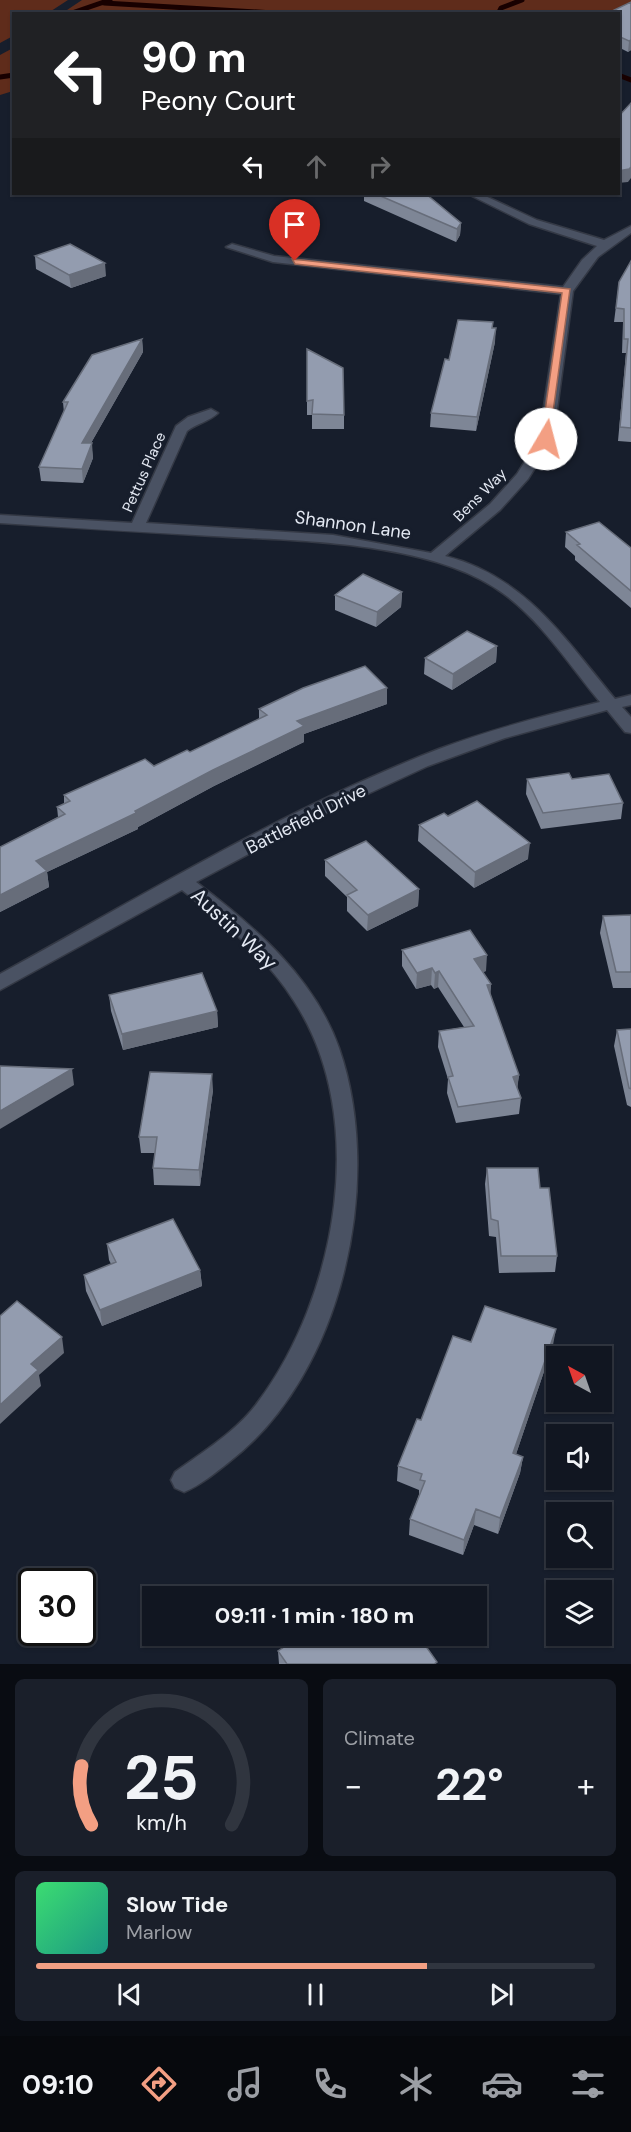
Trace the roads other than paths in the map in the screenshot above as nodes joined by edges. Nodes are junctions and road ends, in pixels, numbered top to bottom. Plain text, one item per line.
1 (475, 195) edge
2 (631, 229) edge
3 (604, 244) junction
4 (232, 247) dead end
5 (567, 291) junction
6 (211, 413) dead end
7 (0, 519) edge
8 (137, 527) junction
9 (435, 557) junction
10 (631, 700) edge
11 (612, 704) junction
12 (631, 728) edge
13 (184, 882) junction
14 (0, 983) edge
15 (184, 1480) dead end

1 - 3 street
2 - 3 street, Bens Way
3 - 5 street, Bens Way
4 - 5 street
5 - 9 street, Bens Way
6 - 8 street, Pettus Place
7 - 8 street, Shannon Lane
8 - 9 street, Shannon Lane
9 - 11 street, Shannon Lane
10 - 11 street, Battlefield Drive
11 - 12 street, Shannon Lane
11 - 13 street, Battlefield Drive
13 - 14 street, Battlefield Drive
13 - 15 street, Austin Way

